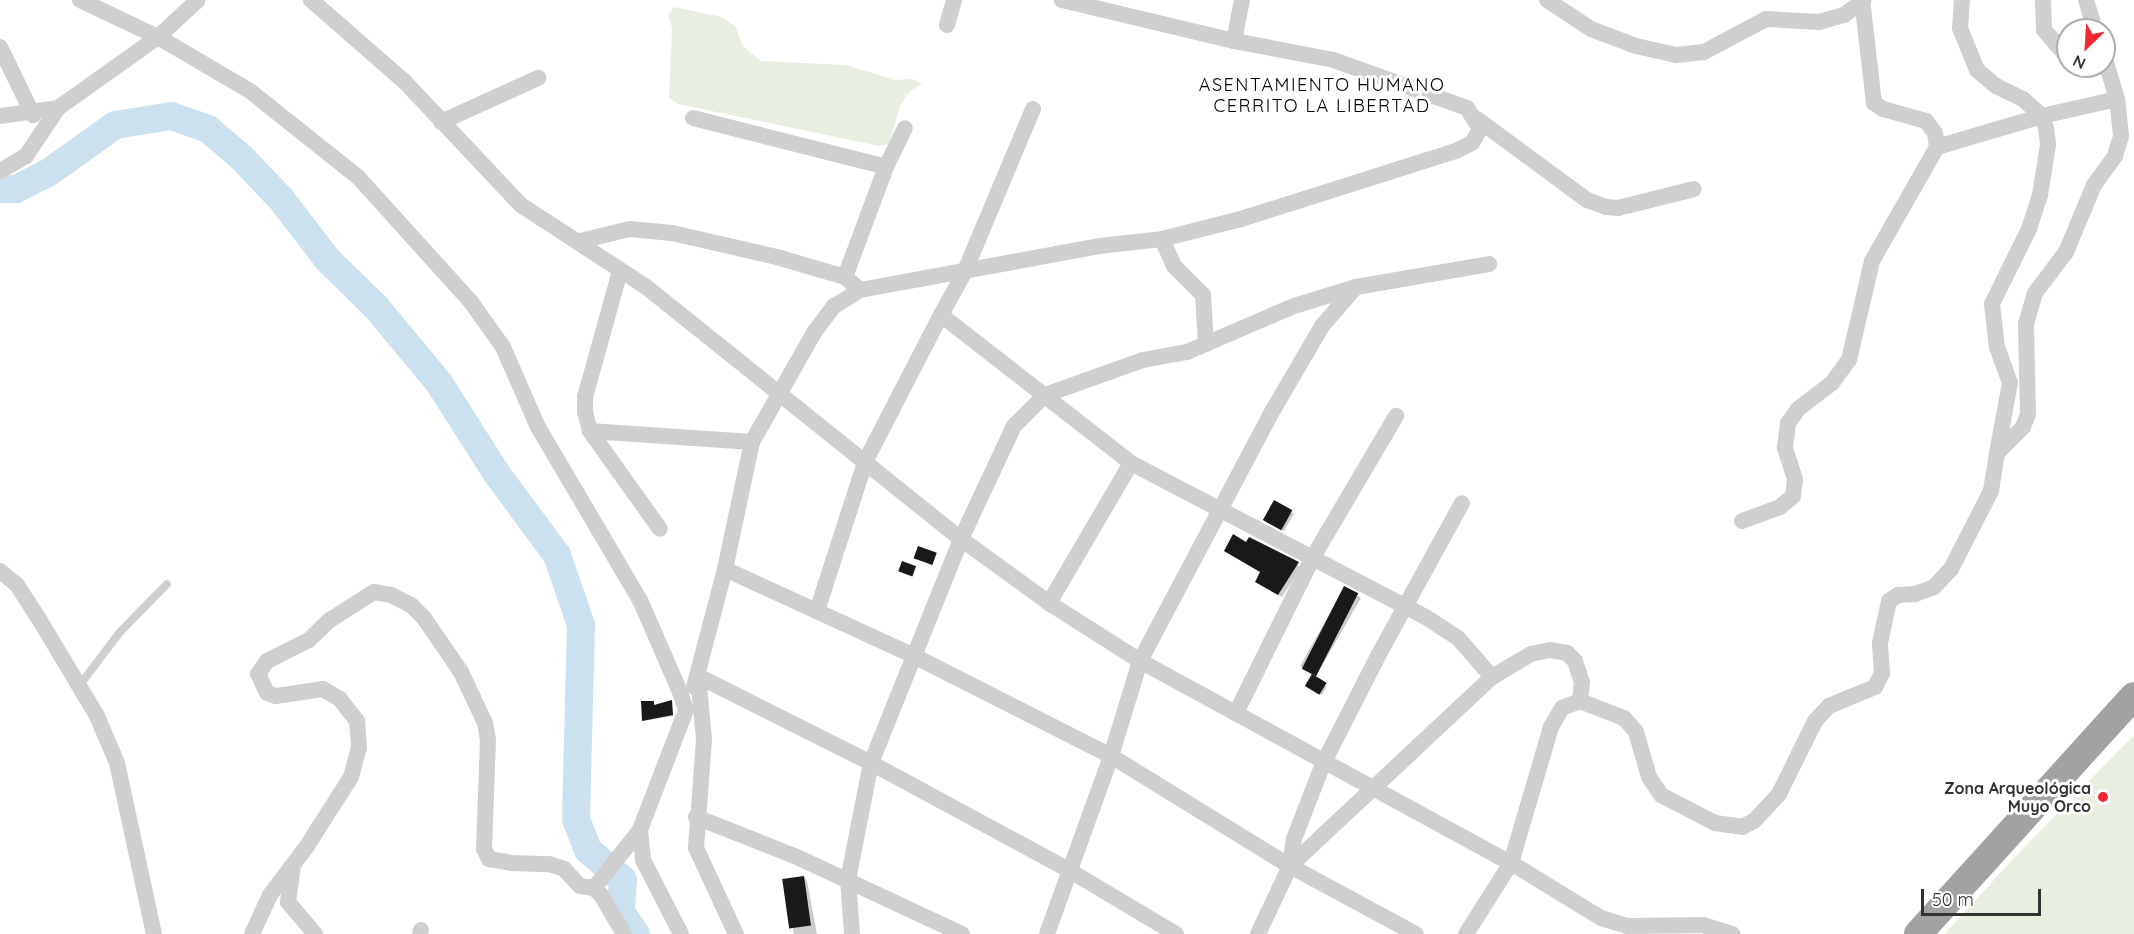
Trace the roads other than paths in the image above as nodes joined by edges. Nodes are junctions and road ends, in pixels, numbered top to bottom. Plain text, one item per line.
1 (80, 0) edge
2 (198, 0) edge
3 (311, 0) edge
4 (954, 0) edge
5 (1062, 0) edge
6 (1242, 0) edge
7 (1547, 0) edge
8 (1863, 0) edge
9 (1962, 0) edge
10 (2043, 0) edge
11 (2086, 0) edge
12 (2092, 18) edge
13 (947, 25) dead end
14 (158, 36) junction
15 (1234, 41) junction
16 (0, 47) edge
17 (2056, 48) edge
18 (538, 78) dead end
19 (2111, 78) edge
20 (2117, 99) junction
21 (58, 108) junction
22 (1033, 109) dead end
23 (33, 115) junction
24 (0, 116) edge
25 (2042, 116) junction
26 (693, 118) dead end
27 (1478, 119) junction
28 (441, 122) junction
29 (905, 128) dead end
30 (1937, 147) junction
31 (886, 167) junction
32 (0, 171) edge
33 (1694, 189) dead end
34 (1162, 239) junction
35 (580, 241) junction
36 (1489, 264) dead end
37 (620, 271) junction
38 (964, 273) junction
39 (845, 277) junction
40 (1356, 287) junction
41 (860, 290) junction
42 (941, 315) junction
43 (1206, 344) junction
44 (779, 393) junction
45 (1045, 395) junction
46 (1396, 416) dead end
47 (590, 431) junction
48 (752, 442) junction
49 (1997, 453) junction
50 (865, 462) junction
51 (1131, 463) junction
52 (1462, 503) dead end
53 (1223, 509) junction
54 (1742, 521) dead end
55 (660, 529) dead end
56 (961, 539) junction
57 (1313, 557) junction
58 (725, 569) junction
59 (0, 571) edge
60 (168, 585) dead end
61 (1049, 603) junction
62 (1406, 608) junction
63 (817, 611) junction
64 (912, 655) junction
65 (1140, 661) junction
66 (698, 676) junction
67 (1492, 677) junction
68 (79, 687) junction
69 (2134, 696) edge
70 (1580, 701) junction
71 (686, 710) junction
72 (1236, 713) junction
73 (1111, 756) junction
74 (871, 763) junction
75 (1323, 764) junction
76 (1372, 789) junction
77 (696, 817) junction
78 (640, 830) junction
79 (293, 862) junction
80 (1511, 863) junction
81 (1290, 866) junction
82 (1067, 869) junction
83 (848, 880) junction
84 (594, 888) junction
85 (154, 934) edge
86 (252, 934) edge
87 (315, 934) edge
88 (624, 934) edge
89 (681, 934) edge
90 (736, 934) edge
91 (852, 934) edge
92 (962, 934) edge
93 (1047, 934) edge
94 (1176, 934) edge
95 (1258, 934) edge
96 (1416, 934) edge
97 (1466, 934) edge
98 (1733, 934) edge
99 (1918, 934) edge

1 - 14 street
2 - 14 street
3 - 28 street
4 - 13 street
5 - 15 street
6 - 15 street
7 - 8 street
8 - 30 street
9 - 25 street
10 - 17 street
11 - 12 street
14 - 21 street
14 - 71 street
15 - 27 street
16 - 23 street
18 - 28 street
19 - 20 street
20 - 25 street
20 - 49 street
21 - 23 street
21 - 32 street
22 - 38 street
23 - 24 street
25 - 30 street
25 - 49 street
26 - 31 street
27 - 33 street
27 - 34 street
28 - 35 street
29 - 31 street
30 - 54 street
31 - 39 street
34 - 38 street
34 - 43 street
35 - 37 street
35 - 39 street
36 - 40 street
37 - 44 street
37 - 47 street
38 - 41 street
38 - 42 street
39 - 41 street
40 - 43 street
40 - 53 street
41 - 44 street
42 - 45 street
42 - 50 street
43 - 45 street
44 - 48 street
44 - 50 street
45 - 51 street
45 - 56 street
46 - 57 street
47 - 48 street
47 - 55 street
48 - 58 street
49 - 70 street
50 - 56 street
50 - 63 street
51 - 53 street
51 - 61 street
52 - 62 street
53 - 57 street
53 - 65 street
56 - 61 street
56 - 64 street
57 - 62 street
57 - 72 street
58 - 63 street
58 - 66 street
59 - 68 street
60 - 68 lane
61 - 65 street
62 - 67 street
62 - 75 street
63 - 64 street
64 - 73 street
64 - 74 street
65 - 72 street
65 - 73 street
66 - 71 street
66 - 74 street
66 - 77 street
67 - 70 street
67 - 76 street
68 - 85 street
69 - 99 highway
70 - 80 street
71 - 78 street
72 - 75 street
73 - 81 street
73 - 82 street
74 - 82 street
74 - 83 street
75 - 76 street
75 - 81 street
76 - 80 street
76 - 81 street
77 - 83 street
77 - 90 street
78 - 84 street
78 - 89 street
79 - 84 street
79 - 86 street
79 - 87 street
80 - 97 street
80 - 98 street
81 - 95 street
81 - 96 street
82 - 93 street
82 - 94 street
83 - 91 street
83 - 92 street
84 - 88 street

